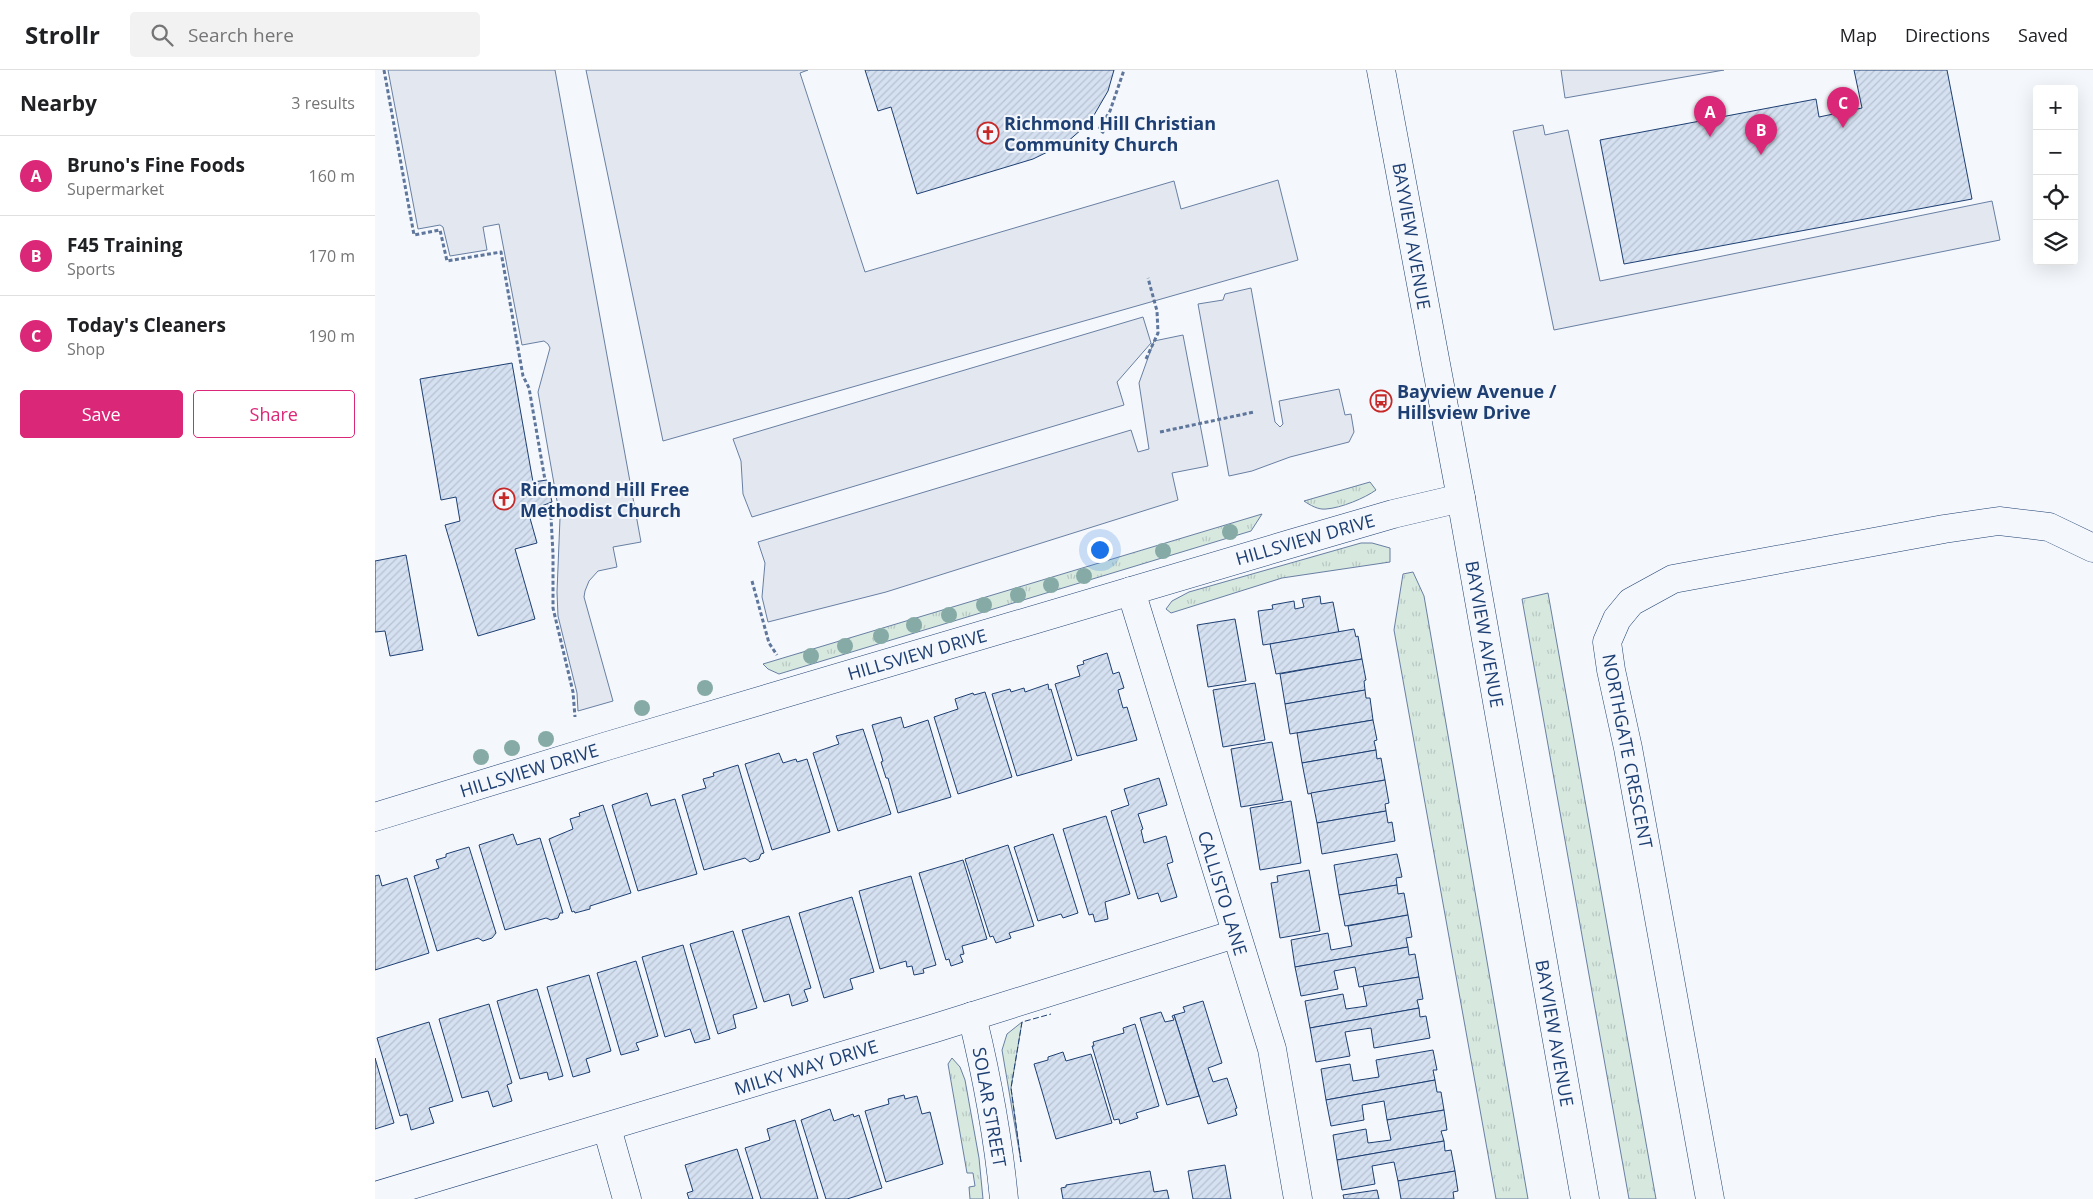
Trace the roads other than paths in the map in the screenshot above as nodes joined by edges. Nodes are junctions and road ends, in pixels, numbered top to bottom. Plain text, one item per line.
1 (1381, 70) edge
2 (1461, 498) junction
3 (2093, 548) edge
4 (1131, 591) junction
5 (375, 817) edge
6 (1235, 934) junction
7 (972, 1016) junction
8 (607, 1128) junction
9 (375, 1196) edge
10 (627, 1199) edge
11 (1004, 1199) edge
12 (1298, 1199) edge
13 (1585, 1199) edge
14 (1710, 1199) edge

1 - 2 street, BAYVIEW AVENUE
2 - 4 street, HILLSVIEW DRIVE
2 - 13 street, BAYVIEW AVENUE
3 - 14 street, NORTHGATE CRESCENT
4 - 5 street, HILLSVIEW DRIVE
4 - 6 street, CALLISTO LANE
6 - 7 street, MILKY WAY DRIVE
6 - 12 street, CALLISTO LANE
7 - 8 street, MILKY WAY DRIVE
7 - 11 street, SOLAR STREET
8 - 9 street, MILKY WAY DRIVE
8 - 10 street

